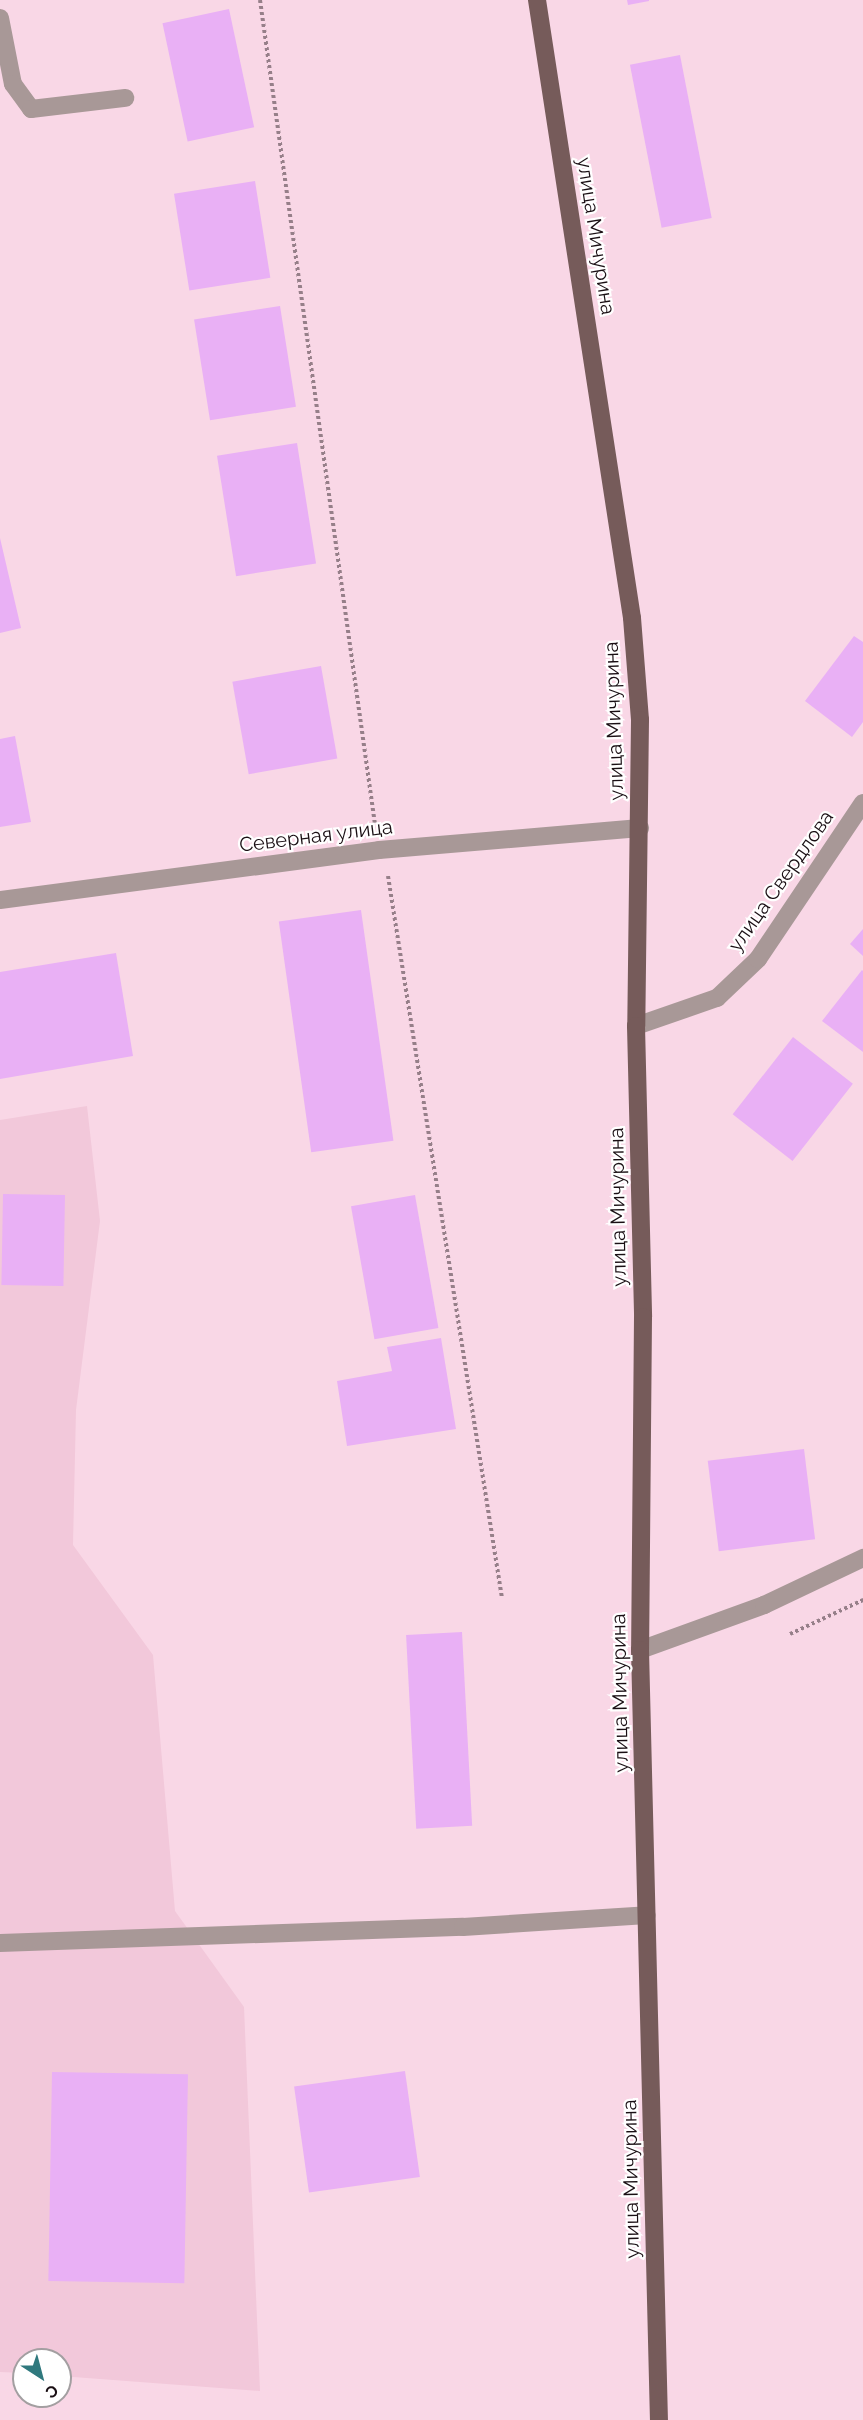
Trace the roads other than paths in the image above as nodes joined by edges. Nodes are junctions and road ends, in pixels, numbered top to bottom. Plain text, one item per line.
1 (537, 0) edge
2 (0, 18) edge
3 (125, 98) dead end
4 (863, 803) edge
5 (640, 828) junction
6 (0, 900) edge
7 (636, 1026) junction
8 (863, 1558) edge
9 (640, 1650) junction
10 (647, 1915) junction
11 (0, 1943) edge
12 (659, 2420) edge

1 - 5 main road, улица Мичурина
2 - 3 street
4 - 7 street, улица Свердлова
5 - 6 street, Северная улица
5 - 7 main road, улица Мичурина
7 - 9 main road, улица Мичурина
8 - 9 street
9 - 10 main road, улица Мичурина
10 - 11 street
10 - 12 main road, улица Мичурина

